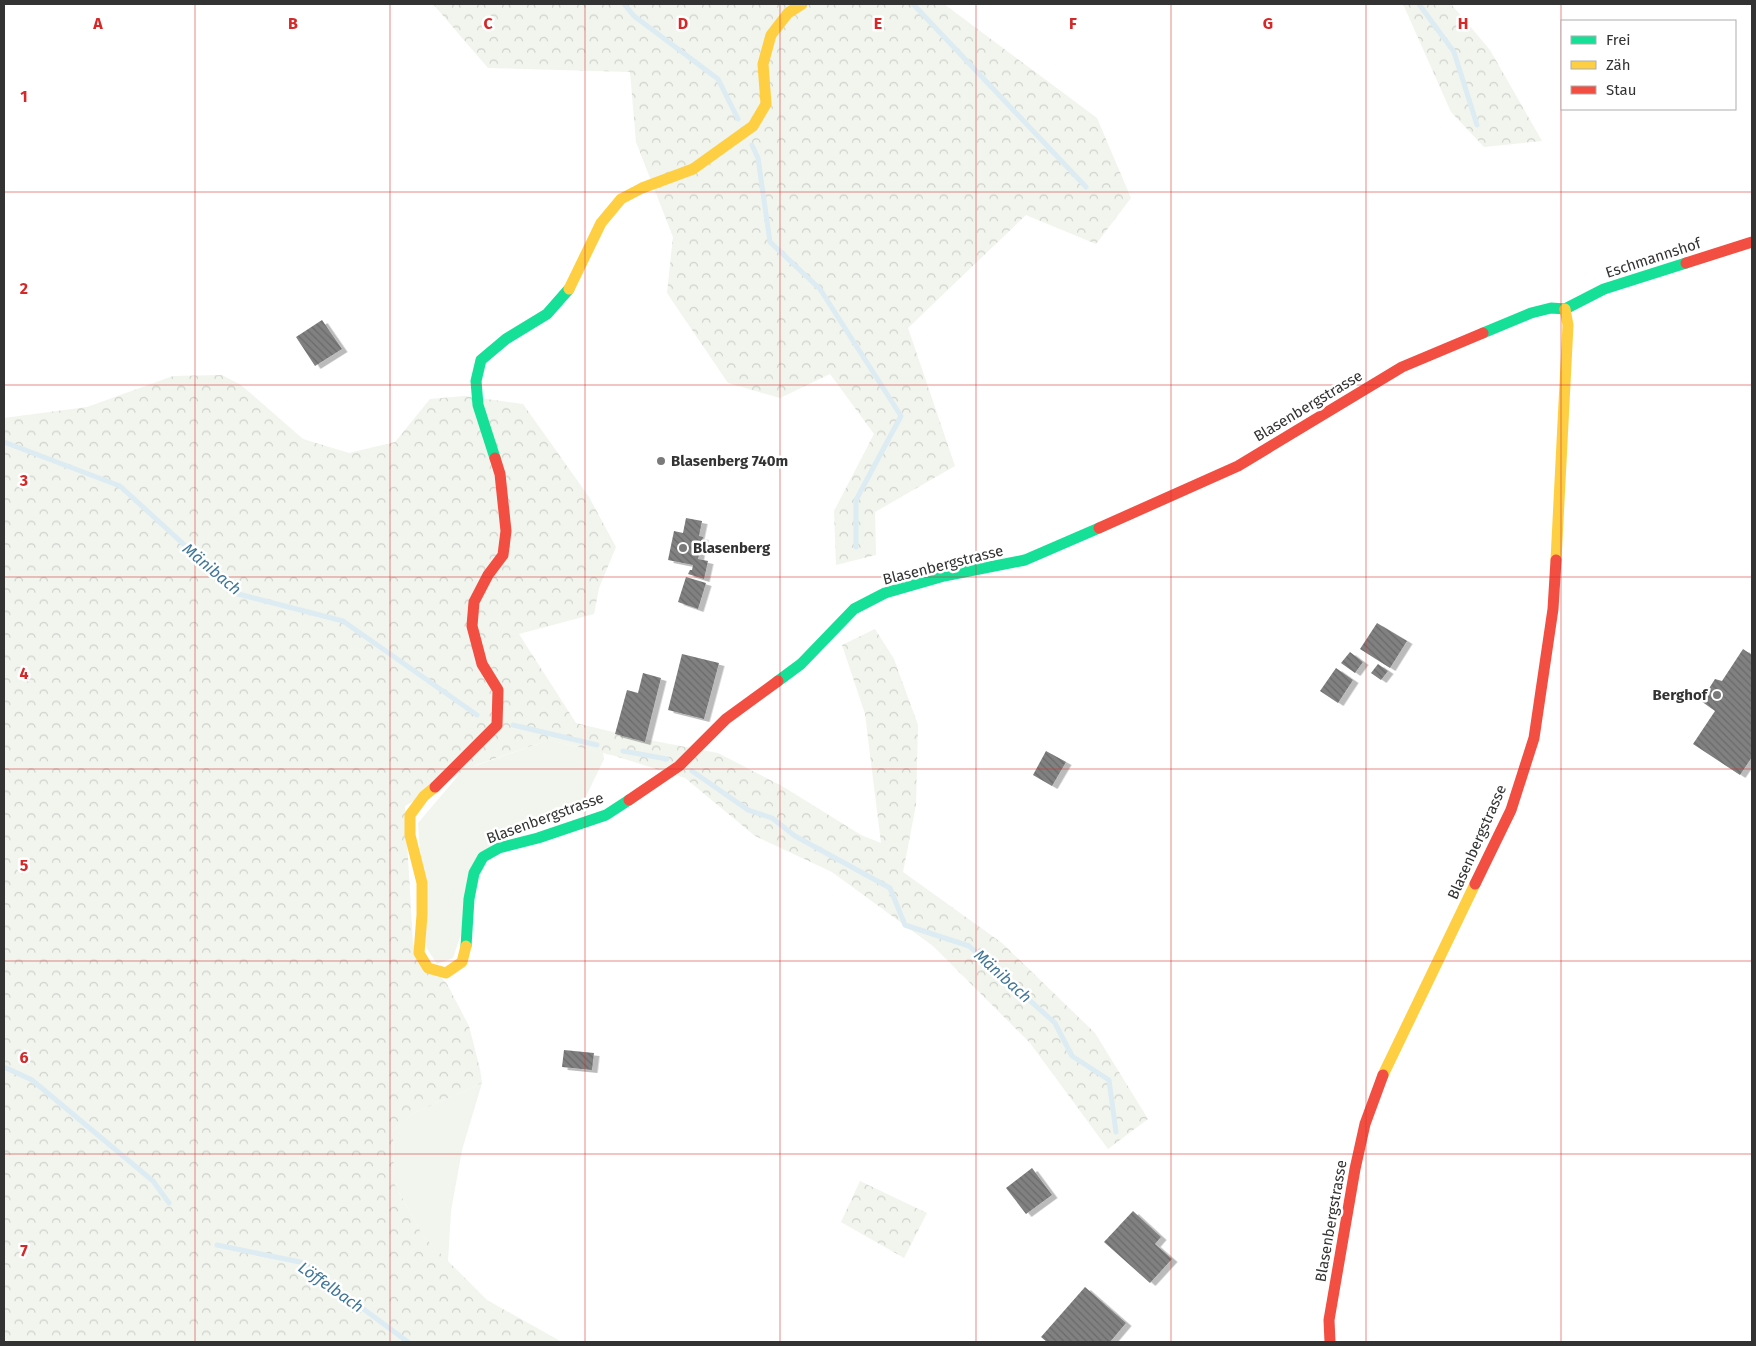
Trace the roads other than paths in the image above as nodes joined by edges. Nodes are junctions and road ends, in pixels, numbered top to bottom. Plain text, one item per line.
1 (802, 4) edge
2 (1752, 242) edge
3 (1565, 308) junction
4 (1330, 1342) edge

1 - 3 street, Blasenbergstrasse
2 - 3 street, Eschmannshof
3 - 4 street, Blasenbergstrasse

